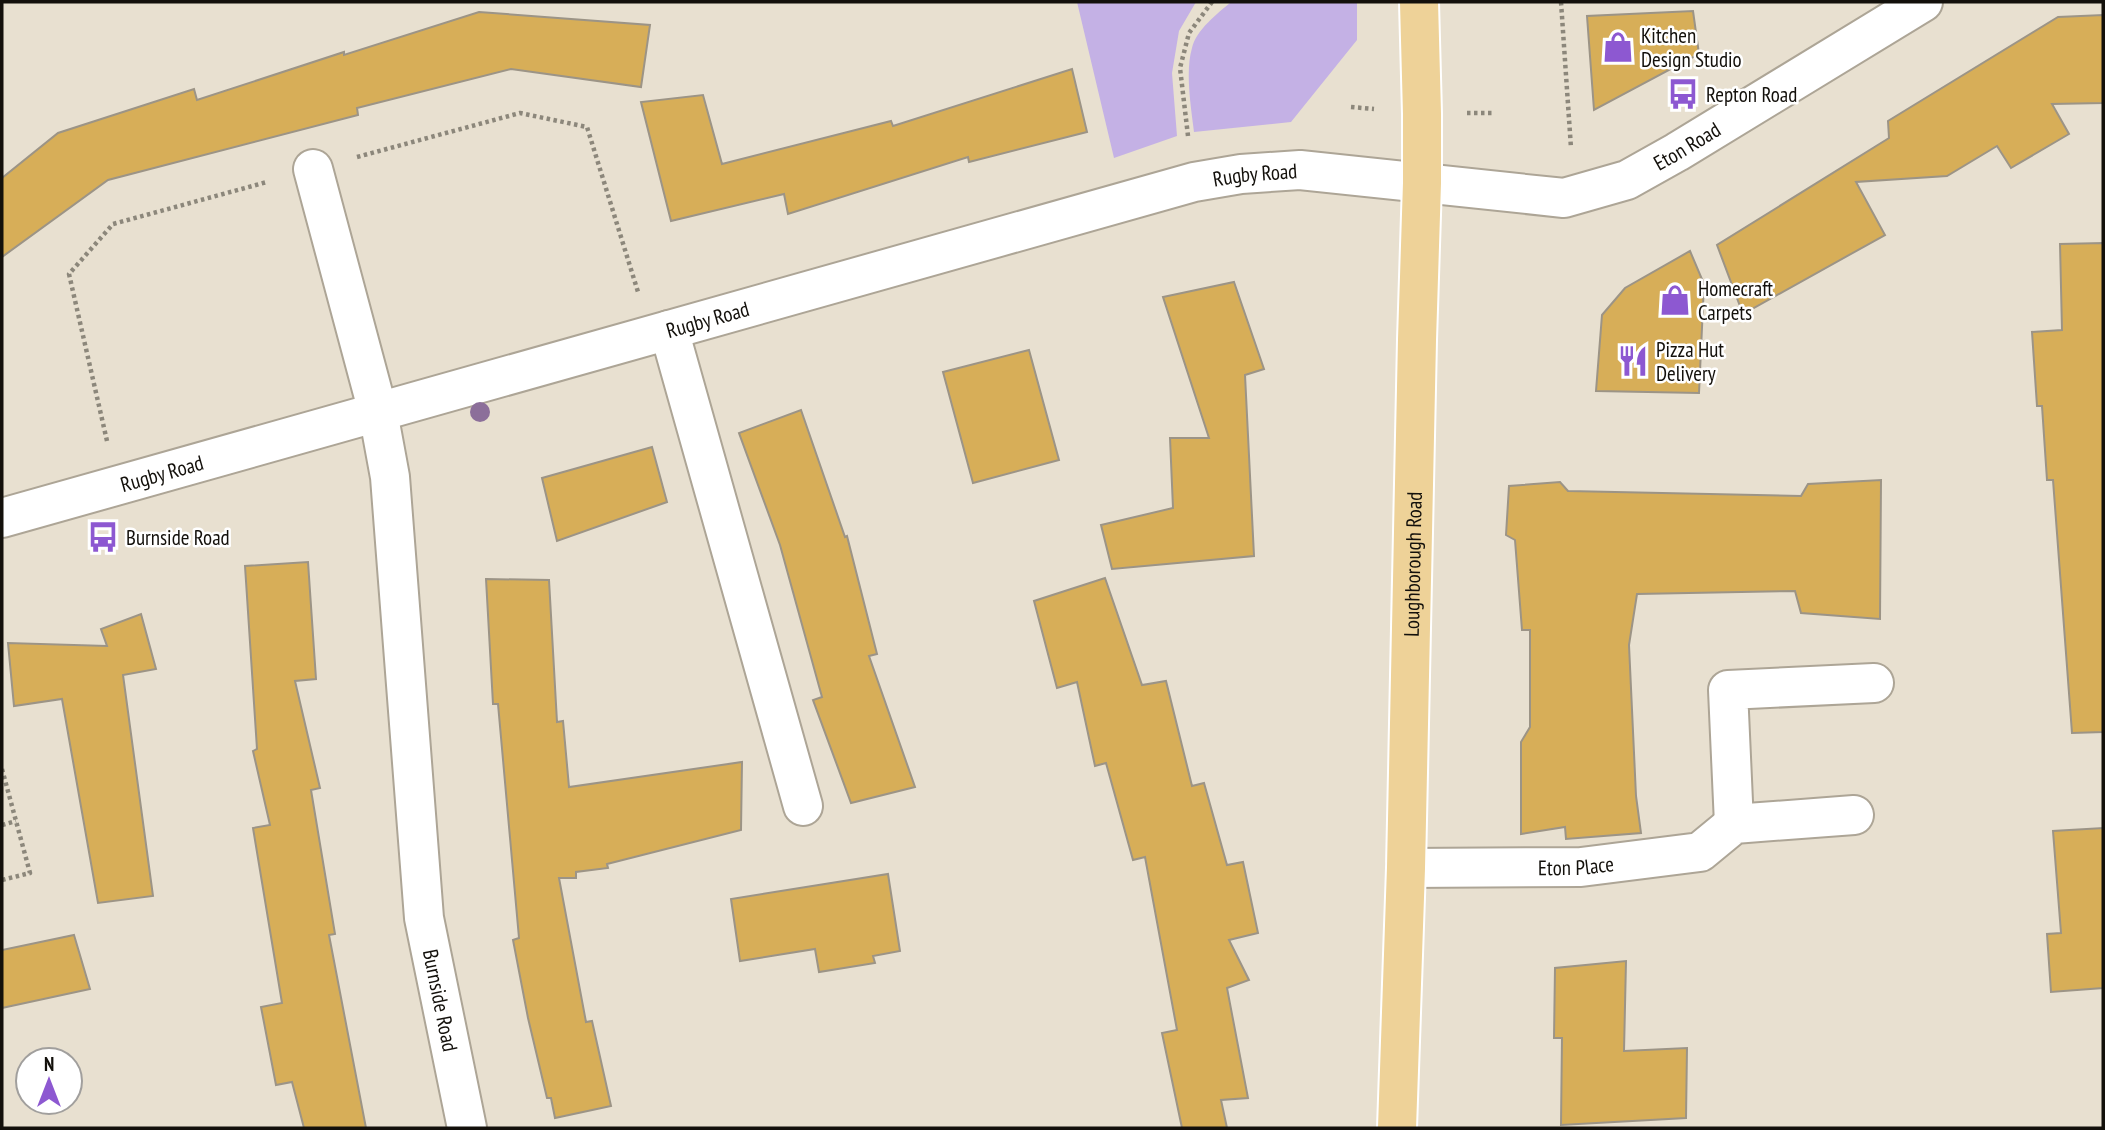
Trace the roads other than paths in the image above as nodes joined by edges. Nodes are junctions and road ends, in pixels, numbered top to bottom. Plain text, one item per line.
1 (1419, 2) edge
2 (1923, 2) edge
3 (313, 169) dead end
4 (1422, 183) junction
5 (669, 330) junction
6 (378, 412) junction
7 (2, 518) edge
8 (1874, 683) dead end
9 (803, 806) dead end
10 (1854, 815) dead end
11 (1734, 824) junction
12 (1406, 868) junction
13 (467, 1128) edge
14 (1397, 1128) edge

1 - 4 main road, Loughborough Road
2 - 4 street, Eton Road
3 - 6 street, Burnside Road
4 - 5 street, Rugby Road
4 - 12 main road, Loughborough Road
5 - 6 street, Rugby Road
5 - 9 street
6 - 7 street, Rugby Road
6 - 13 street, Burnside Road
8 - 11 street
10 - 11 street
11 - 12 street, Eton Place
12 - 14 main road, Loughborough Road

